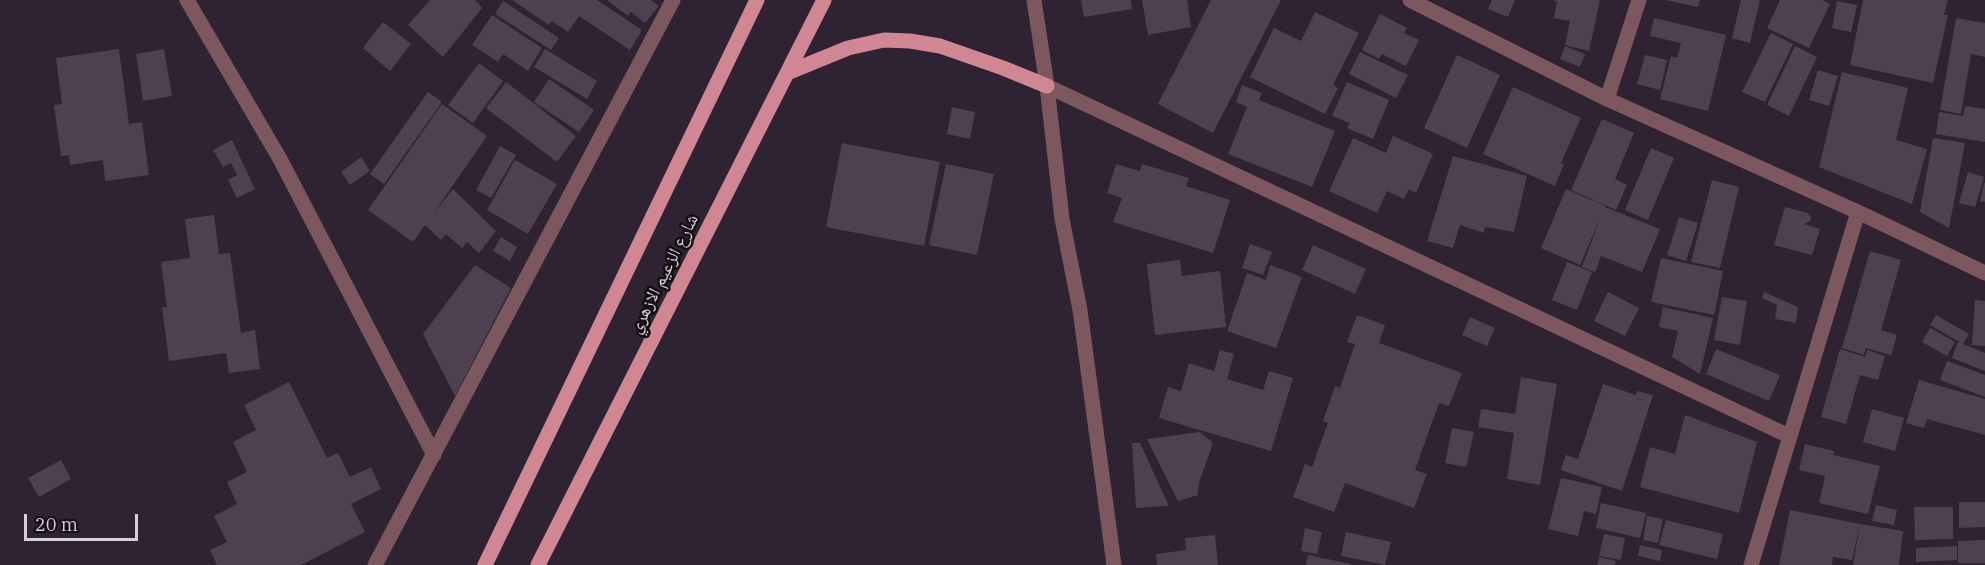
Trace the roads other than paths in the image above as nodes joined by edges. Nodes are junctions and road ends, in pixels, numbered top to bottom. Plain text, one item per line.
1 (187, 0) edge
2 (673, 0) edge
3 (757, 0) edge
4 (824, 0) edge
5 (1034, 0) edge
6 (1410, 0) edge
7 (1638, 0) edge
8 (787, 73) junction
9 (1047, 86) junction
10 (1607, 99) junction
11 (1858, 212) junction
12 (1985, 273) edge
13 (1789, 436) junction
14 (434, 455) junction
15 (375, 565) edge
16 (485, 565) edge
17 (538, 565) edge
18 (1114, 565) edge
19 (1751, 565) edge

1 - 14 street
2 - 14 street
3 - 16 main road, شارع الزعيم الازهري
4 - 8 main road, شارع الزعيم الازهري
5 - 9 street
6 - 10 street
7 - 10 street
8 - 9 main road
8 - 17 main road, شارع الزعيم الازهري
9 - 13 street
9 - 18 street
10 - 11 street
11 - 12 street
11 - 13 street
13 - 19 street
14 - 15 street

